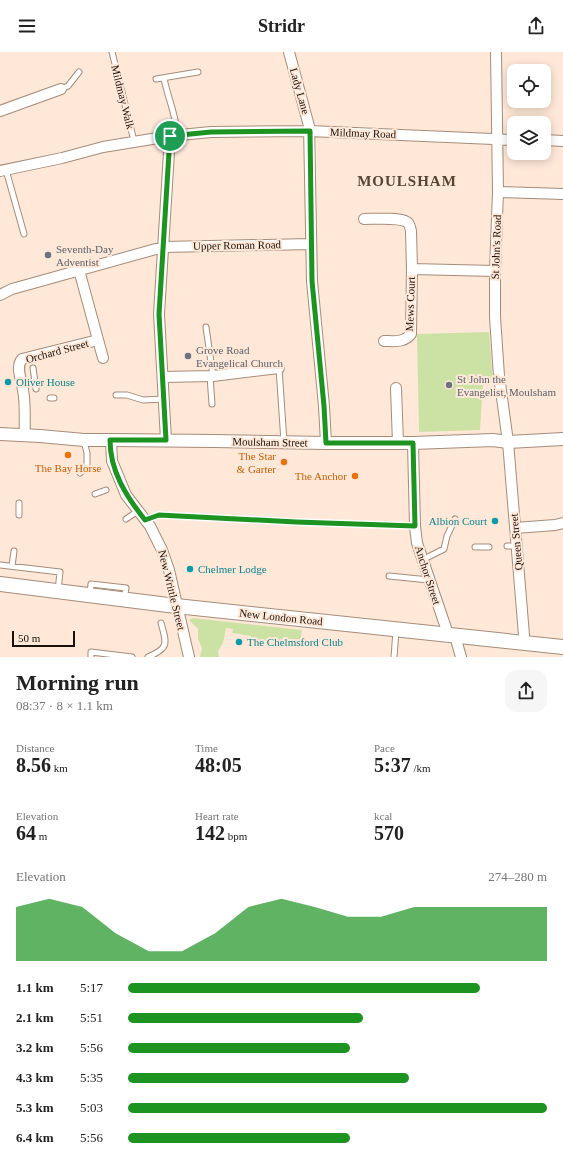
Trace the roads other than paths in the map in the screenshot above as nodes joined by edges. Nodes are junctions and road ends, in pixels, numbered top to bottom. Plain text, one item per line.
1 (112, 52) edge
2 (289, 52) edge
3 (496, 52) edge
4 (79, 72) dead end
5 (198, 72) dead end
6 (164, 78) junction
7 (156, 79) dead end
8 (61, 89) joint
9 (0, 112) edge
10 (310, 131) junction
11 (174, 135) junction
12 (497, 140) junction
13 (507, 140) edge
14 (551, 140) edge
15 (134, 141) junction
16 (563, 141) edge
17 (3, 170) edge
18 (498, 192) junction
19 (563, 194) edge
20 (364, 219) dead end
21 (24, 234) dead end
22 (311, 244) junction
23 (163, 247) junction
24 (412, 269) junction
25 (79, 270) junction
26 (495, 270) junction
27 (0, 295) edge
28 (206, 327) dead end
29 (98, 340) junction
30 (384, 341) dead end
31 (103, 358) dead end
32 (33, 368) dead end
33 (279, 370) joint
34 (212, 376) junction
35 (163, 377) junction
36 (396, 388) dead end
37 (36, 389) dead end
38 (116, 395) dead end
39 (164, 399) junction
40 (212, 404) dead end
41 (0, 434) edge
42 (25, 435) junction
43 (563, 439) edge
44 (84, 440) junction
45 (110, 440) junction
46 (166, 440) junction
47 (284, 442) junction
48 (508, 442) junction
49 (326, 443) junction
50 (398, 443) junction
51 (413, 443) junction
52 (80, 473) dead end
53 (106, 490) dead end
54 (95, 494) dead end
55 (19, 503) dead end
56 (138, 511) junction
57 (19, 515) dead end
58 (455, 519) dead end
59 (126, 520) dead end
60 (145, 520) junction
61 (563, 523) edge
62 (415, 526) junction
63 (515, 528) junction
64 (474, 547) dead end
65 (489, 547) dead end
66 (14, 551) dead end
67 (422, 560) junction
68 (0, 565) edge
69 (12, 566) junction
70 (389, 576) dead end
71 (429, 580) junction
72 (0, 584) edge
73 (58, 592) junction
74 (176, 606) junction
75 (162, 623) dead end
76 (396, 630) junction
77 (451, 635) junction
78 (523, 642) junction
79 (563, 647) edge
80 (90, 657) edge
81 (132, 657) edge
82 (148, 657) edge
83 (189, 657) edge
84 (394, 657) edge
85 (461, 657) edge

1 - 15 lane, Mildmay Walk
2 - 10 street, Lady Lane
3 - 12 street, St John's Road
4 - 8 lane
5 - 6 lane
6 - 7 lane
6 - 11 lane
8 - 9 street
10 - 11 street, Mildmay Road
10 - 12 street, Mildmay Road
10 - 22 street, Lady Lane
11 - 15 street, Mildmay Road
11 - 23 street
12 - 13 street, Mildmay Road
12 - 18 street, St John's Road
14 - 16 street
15 - 17 street, Mildmay Road
17 - 21 lane
18 - 19 street
18 - 26 street, St John's Road
20 - 24 street, Mews Court
22 - 23 street, Upper Roman Road
22 - 49 street, Lady Lane
23 - 25 street, Upper Roman Road
23 - 35 street
24 - 26 street, Mews Court
24 - 30 street, Mews Court
25 - 27 street, Upper Roman Road
25 - 29 street, Orchard Street
26 - 48 street, St John's Road
28 - 34 lane
29 - 31 street, Orchard Street
29 - 42 street, Orchard Street
32 - 37 lane
33 - 34 street
33 - 47 lane
34 - 35 street
34 - 40 lane
35 - 39 street
36 - 50 street
38 - 39 lane
39 - 46 street
41 - 42 street, Moulsham Street
42 - 44 street, Moulsham Street
43 - 48 street, Moulsham Street
44 - 45 street, Moulsham Street
44 - 52 lane
45 - 46 street, Moulsham Street
45 - 56 street, New Writtle Street
46 - 47 street, Moulsham Street
47 - 49 street, Moulsham Street
48 - 51 street, Moulsham Street
48 - 63 street, Queen Street
49 - 50 street, Moulsham Street
50 - 51 street, Moulsham Street
51 - 62 street, Anchor Street
53 - 54 lane
55 - 57 lane
56 - 59 lane
56 - 60 street, New Writtle Street
58 - 67 lane
60 - 62 lane
60 - 74 street, New Writtle Street
61 - 63 street
62 - 67 street, Anchor Street
63 - 78 street, Queen Street
64 - 65 lane
66 - 69 lane
67 - 71 street, Anchor Street
68 - 69 lane
69 - 73 lane
70 - 71 lane
71 - 77 street, Anchor Street
72 - 73 main road, New London Road
73 - 74 main road, New London Road
74 - 76 main road, New London Road
74 - 83 street, New Writtle Street
75 - 82 lane
76 - 77 main road, New London Road
76 - 84 lane
77 - 78 main road, New London Road
77 - 85 street, Anchor Street
78 - 79 main road, New London Road
80 - 81 lane

